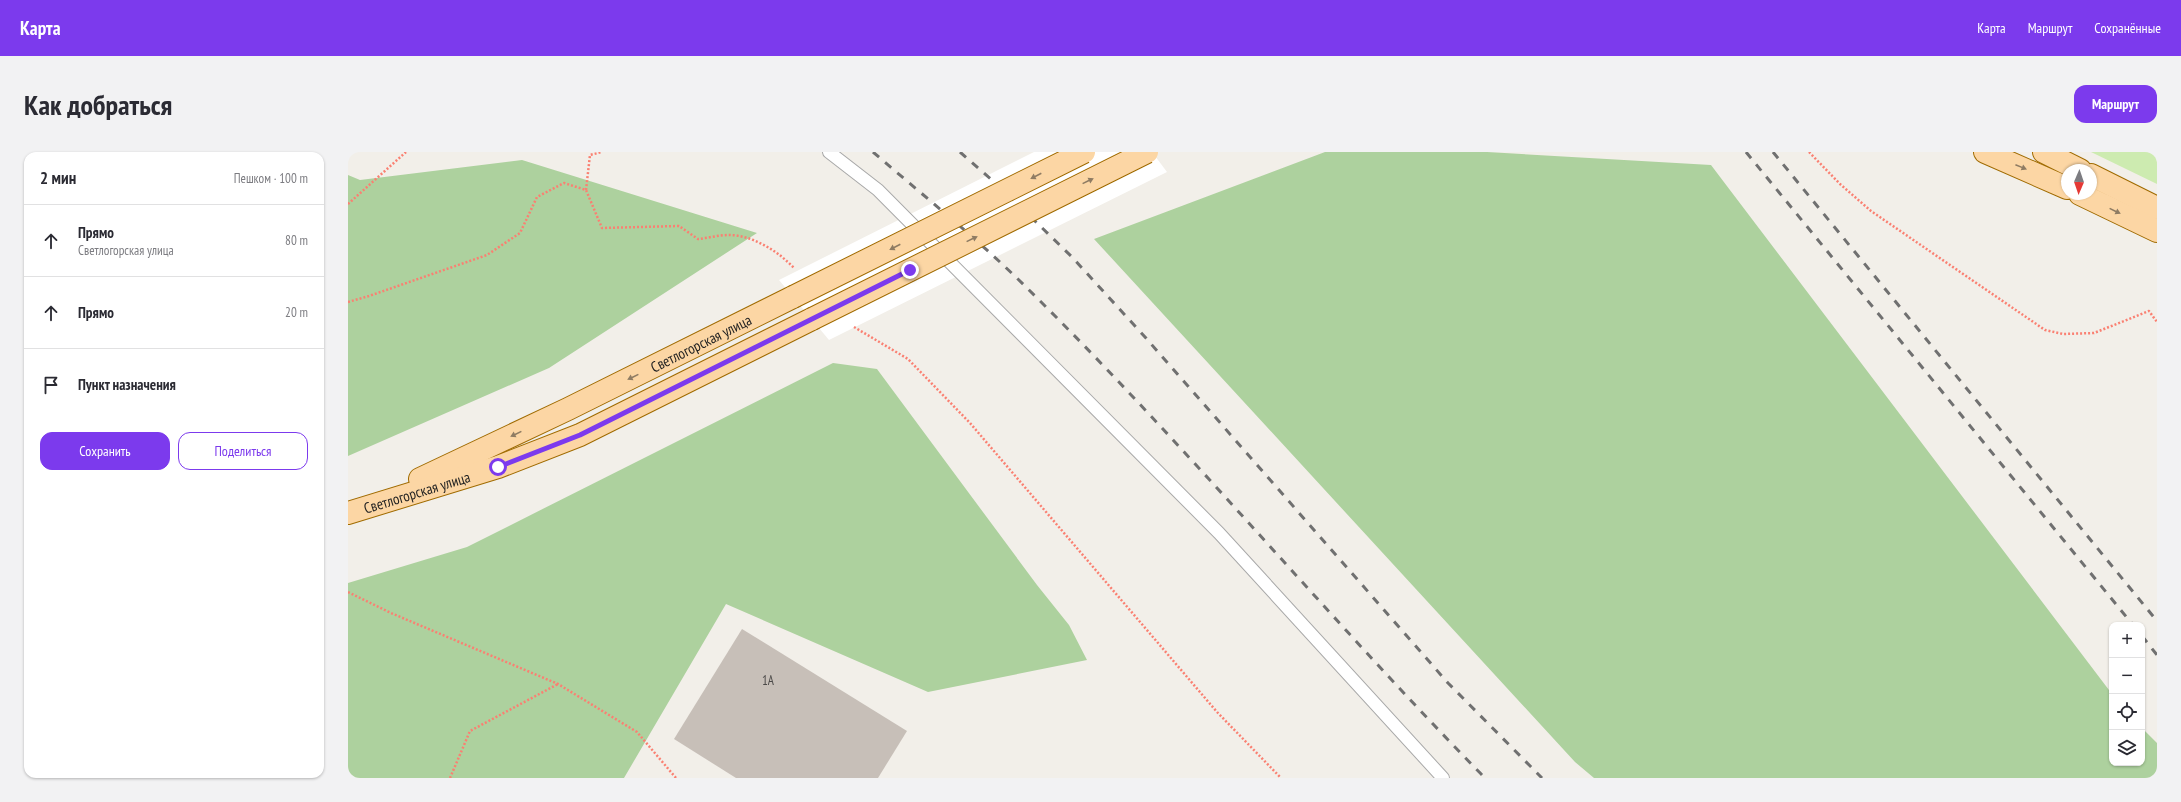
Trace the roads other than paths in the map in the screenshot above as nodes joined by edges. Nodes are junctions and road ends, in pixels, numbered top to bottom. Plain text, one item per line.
1 (830, 152) edge
2 (1084, 152) edge
3 (1147, 152) edge
4 (1985, 152) edge
5 (2044, 152) edge
6 (2068, 164) edge
7 (2097, 178) edge
8 (2061, 185) edge
9 (2092, 200) edge
10 (2157, 208) edge
11 (2157, 231) edge
12 (348, 512) edge
13 (1443, 778) edge

1 - 13 lane
2 -> 12 main road, Светлогорская улица, bridge
12 -> 3 main road, Светлогорская улица, bridge
4 -> 8 main road
5 - 6 main road
7 - 10 main road
9 -> 11 main road

